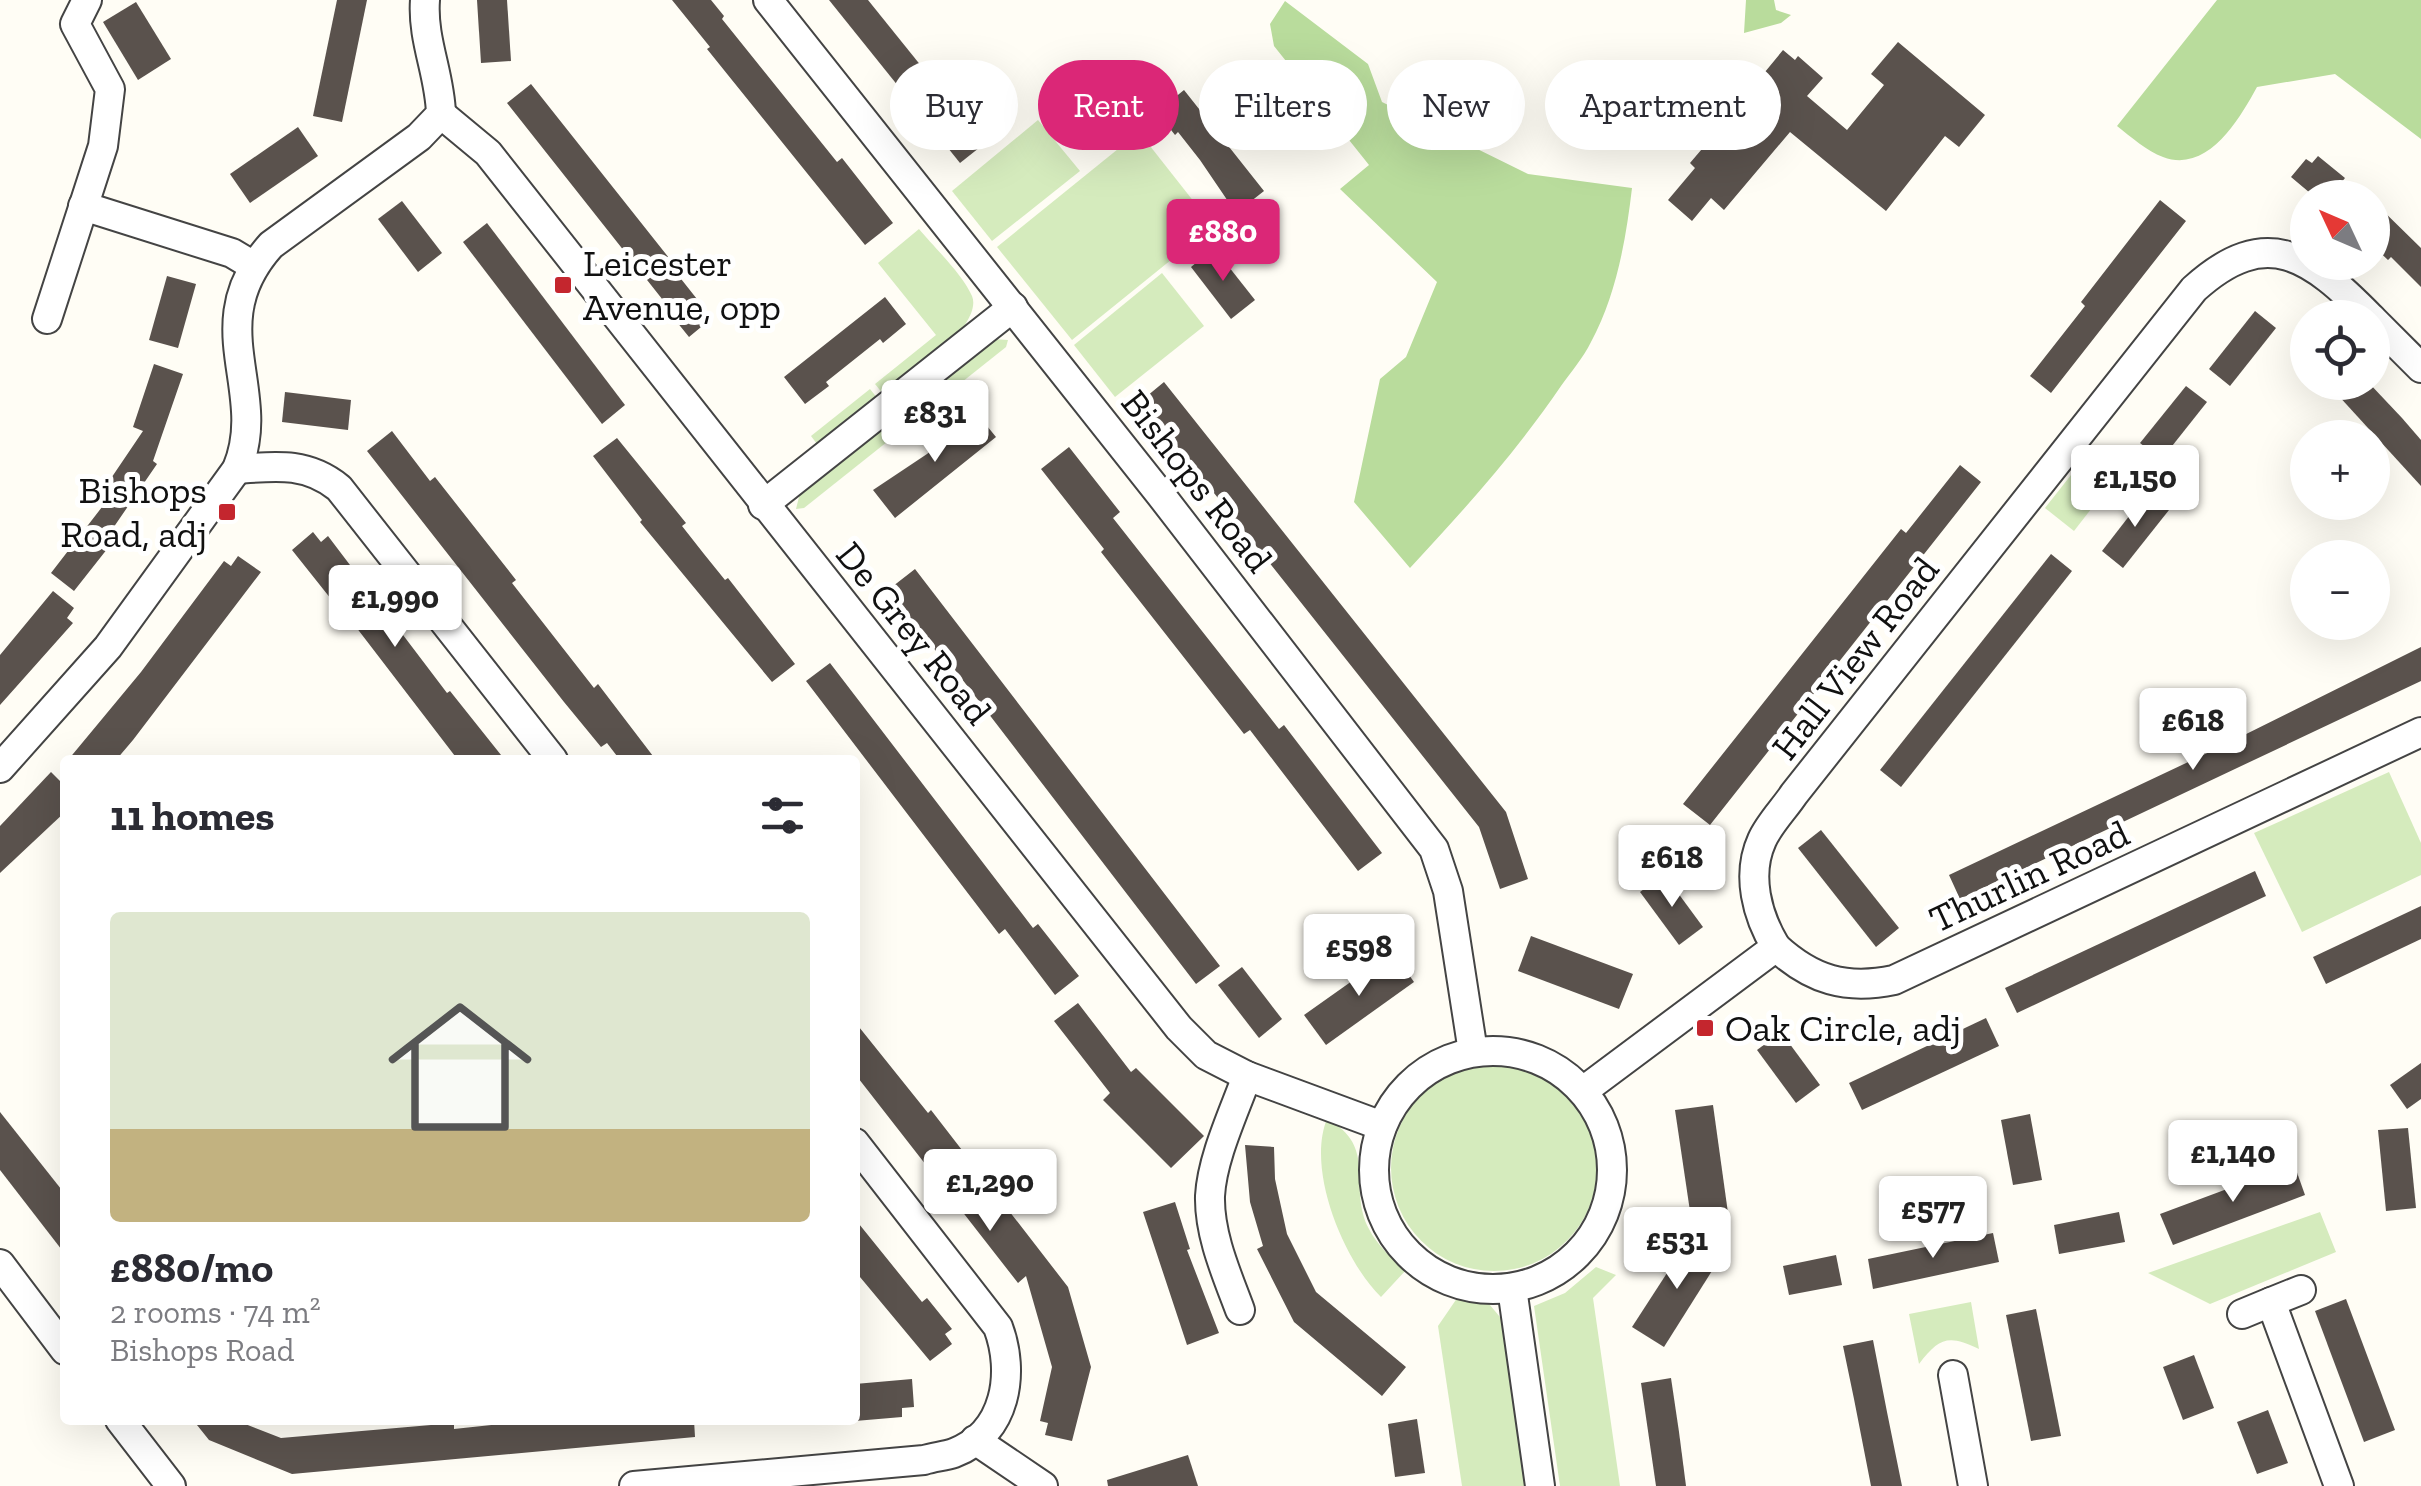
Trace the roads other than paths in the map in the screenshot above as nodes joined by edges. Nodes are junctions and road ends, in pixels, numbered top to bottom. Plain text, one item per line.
1 (87, 0) edge
2 (426, 0) edge
3 (768, 0) edge
4 (441, 114) junction
5 (83, 206) junction
6 (252, 265) junction
7 (2352, 300) edge
8 (1012, 308) junction
9 (47, 319) dead end
10 (2390, 336) edge
11 (2421, 368) edge
12 (237, 469) junction
13 (763, 505) junction
14 (2421, 732) edge
15 (548, 755) edge
16 (0, 768) edge
17 (1776, 946) junction
18 (1473, 1052) junction
19 (1247, 1076) junction
20 (1583, 1092) junction
21 (1382, 1126) junction
22 (860, 1149) edge
23 (0, 1264) edge
24 (1512, 1288) junction
25 (2300, 1290) dead end
26 (2272, 1302) junction
27 (1240, 1310) dead end
28 (2242, 1314) dead end
29 (60, 1343) edge
30 (1953, 1375) dead end
31 (124, 1425) edge
32 (975, 1440) junction
33 (171, 1486) edge
34 (634, 1486) edge
35 (1043, 1486) edge
36 (1540, 1486) edge
37 (1973, 1486) edge
38 (2339, 1486) edge

1 - 5 street
2 - 4 street
3 - 8 street, Bishops Road
4 - 6 street
4 - 13 street, De Grey Road
5 - 6 street
5 - 9 street
6 - 12 street
7 - 17 street, Hall View Road
8 - 13 street
8 - 18 street, Bishops Road
10 - 11 street
12 - 15 street
12 - 16 street
13 - 19 street, De Grey Road
14 - 17 street, Thurlin Road
17 - 20 street
18 - 20 street
18 - 21 street
19 - 21 street, De Grey Road
19 - 27 street
20 - 24 street
21 - 24 street
22 - 32 street
23 - 29 street
24 - 36 street
25 - 26 street
26 - 28 street
26 - 38 street
30 - 37 street
31 - 33 street
32 - 34 street
32 - 35 street

